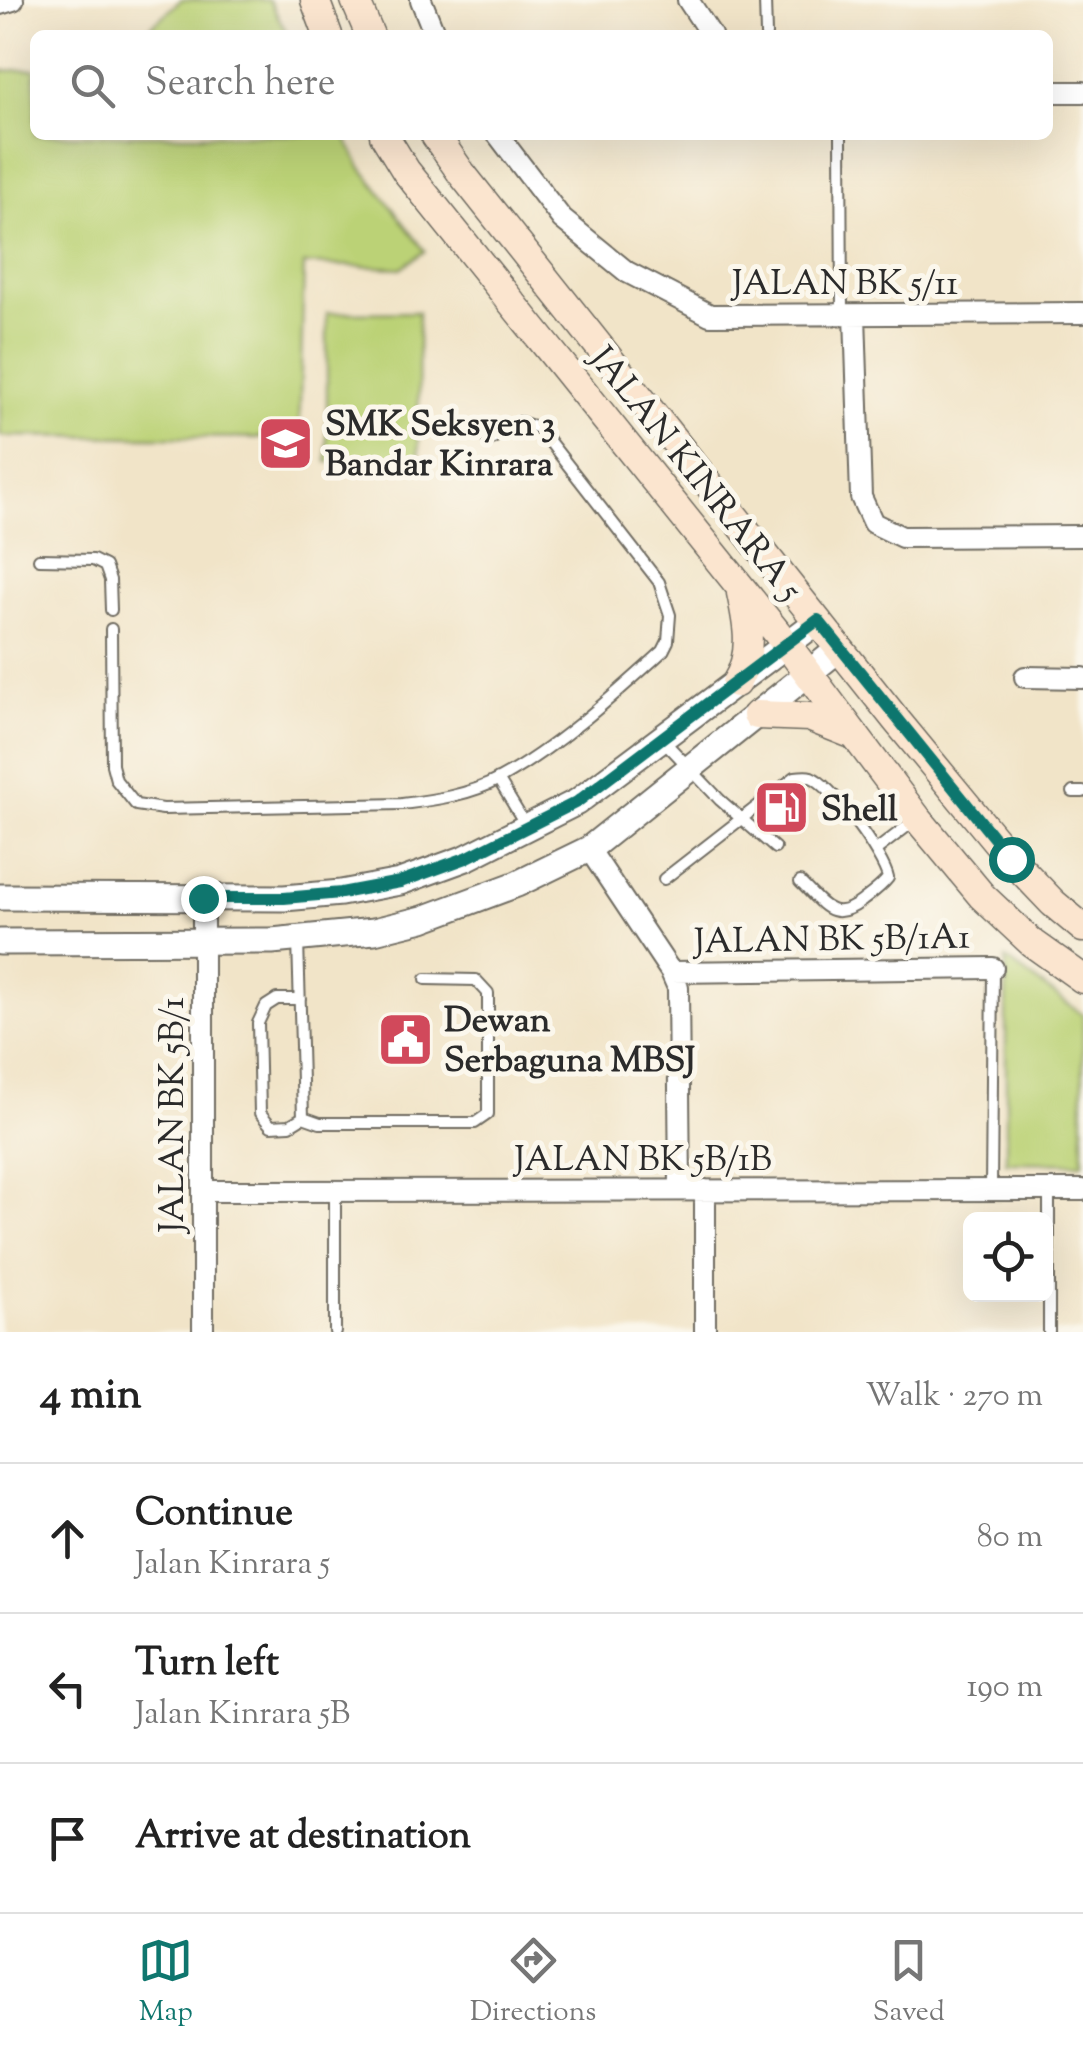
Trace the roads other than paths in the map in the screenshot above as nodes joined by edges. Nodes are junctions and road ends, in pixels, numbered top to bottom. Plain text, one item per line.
1 (13, 0) edge
2 (316, 0) edge
3 (355, 0) edge
4 (421, 0) edge
5 (688, 0) edge
6 (765, 0) edge
7 (0, 4) edge
8 (326, 30) edge
9 (368, 30) edge
10 (434, 30) edge
11 (708, 30) edge
12 (766, 30) edge
13 (1053, 92) edge
14 (1083, 92) edge
15 (387, 140) edge
16 (439, 140) edge
17 (502, 140) edge
18 (842, 140) edge
19 (1083, 313) edge
20 (849, 314) junction
21 (488, 442) dead end
22 (1083, 536) edge
23 (40, 558) dead end
24 (739, 585) junction
25 (111, 610) dead end
26 (818, 620) junction
27 (111, 629) dead end
28 (787, 645) junction
29 (840, 648) junction
30 (808, 673) junction
31 (1025, 677) dead end
32 (1083, 678) edge
33 (736, 682) junction
34 (757, 714) junction
35 (855, 736) junction
36 (661, 737) junction
37 (690, 769) junction
38 (498, 780) junction
39 (917, 818) junction
40 (742, 819) junction
41 (528, 828) junction
42 (775, 848) dead end
43 (589, 850) junction
44 (876, 851) junction
45 (664, 880) dead end
46 (800, 882) dead end
47 (0, 897) edge
48 (203, 898) junction
49 (1083, 928) edge
50 (298, 940) junction
51 (0, 942) edge
52 (203, 943) junction
53 (993, 968) joint
54 (671, 972) junction
55 (1083, 978) edge
56 (426, 979) dead end
57 (300, 999) junction
58 (303, 1116) junction
59 (680, 1190) junction
60 (705, 1190) junction
61 (991, 1190) junction
62 (1049, 1190) junction
63 (1083, 1190) edge
64 (204, 1191) junction
65 (335, 1191) junction
66 (204, 1332) edge
67 (335, 1332) edge
68 (705, 1332) edge
69 (1049, 1332) edge

1 - 7 street
2 - 8 main road
3 - 9 main road
4 - 10 street
5 - 11 street
6 - 12 lane
13 - 14 street
15 - 24 main road, JALAN KINRARA 5
16 - 26 main road, JALAN KINRARA 5
17 - 20 street, JALAN BK 5/11
18 - 20 lane
19 - 20 street, JALAN BK 5/11
20 - 22 street
21 - 38 lane
23 - 25 lane
24 - 28 main road, JALAN KINRARA 5
24 - 33 main road
26 - 28 street
26 - 29 main road, JALAN KINRARA 5
27 - 38 lane
28 - 30 main road, JALAN KINRARA 5
28 - 33 street
29 - 30 street
29 - 49 main road, JALAN KINRARA 5
30 - 34 street
30 - 35 main road, JALAN KINRARA 5
31 - 32 street
33 - 36 street
34 - 35 main road
34 - 37 street
35 - 39 main road, JALAN KINRARA 5
36 - 37 lane
36 - 41 street
37 - 40 lane
37 - 43 street
38 - 41 lane
39 - 44 lane
39 - 55 main road, JALAN KINRARA 5
40 - 42 lane
40 - 44 lane
40 - 45 lane
41 - 48 street
43 - 50 street
43 - 54 street
44 - 46 lane
47 - 48 street
48 - 52 street, JALAN BK 5B/1
50 - 52 street
50 - 57 lane
51 - 52 street
52 - 64 street, JALAN BK 5B/1
53 - 54 street, JALAN BK 5B/1A1
53 - 61 lane
54 - 59 street
56 - 58 lane
57 - 58 lane
57 - 58 lane
59 - 60 street, JALAN BK 5B/1B
59 - 65 street, JALAN BK 5B/1B
60 - 61 street, JALAN BK 5B/1B
60 - 68 street
61 - 62 street, JALAN BK 5B/1B
62 - 63 street, JALAN BK 5B/1B
62 - 69 lane
64 - 65 street, JALAN BK 5B/1B
64 - 66 street, JALAN BK 5B/1
65 - 67 lane

